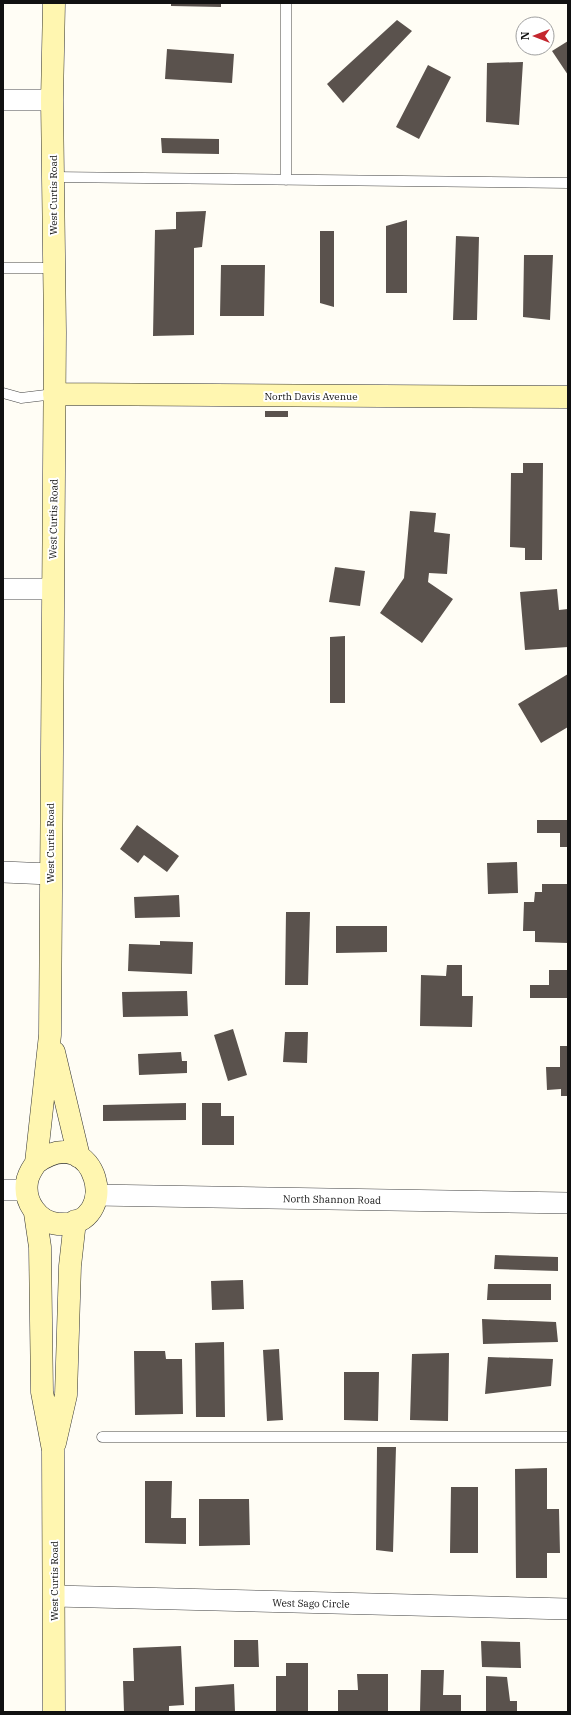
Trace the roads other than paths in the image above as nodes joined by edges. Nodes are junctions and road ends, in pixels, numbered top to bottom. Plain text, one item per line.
1 (54, 3) edge
2 (286, 3) edge
3 (3, 100) edge
4 (52, 100) junction
5 (53, 177) junction
6 (286, 180) junction
7 (568, 182) edge
8 (3, 268) edge
9 (53, 268) junction
10 (3, 393) edge
11 (54, 394) junction
12 (568, 397) edge
13 (52, 589) junction
14 (3, 590) edge
15 (3, 872) edge
16 (50, 874) junction
17 (50, 1035) junction
18 (79, 1157) junction
19 (36, 1163) junction
20 (3, 1190) edge
21 (26, 1190) junction
22 (96, 1195) junction
23 (568, 1203) edge
24 (36, 1213) junction
25 (75, 1221) junction
26 (102, 1437) dead end
27 (568, 1437) edge
28 (53, 1450) junction
29 (54, 1596) junction
30 (568, 1609) edge
31 (54, 1712) edge

1 - 4 street, West Curtis Road
2 - 6 lane
3 - 4 street
4 - 5 street, West Curtis Road
5 - 6 lane
5 - 9 street, West Curtis Road
6 - 7 lane
8 - 9 lane
9 - 11 street, West Curtis Road
10 - 11 lane
11 - 12 street, North Davis Avenue
11 - 13 street, West Curtis Road
13 - 14 street
13 - 16 street, West Curtis Road
15 - 16 street
16 - 17 street, West Curtis Road
17 - 18 street, West Curtis Road
17 - 19 street, West Curtis Road
18 - 19 street
18 - 22 street
19 - 21 street
20 - 21 street
21 - 24 street
22 - 23 street, North Shannon Road
22 - 25 street
24 - 25 street
24 - 28 street, West Curtis Road
25 - 28 street, West Curtis Road
26 - 27 lane
28 - 29 street, West Curtis Road
29 - 30 street, West Sago Circle
29 - 31 street, West Curtis Road

